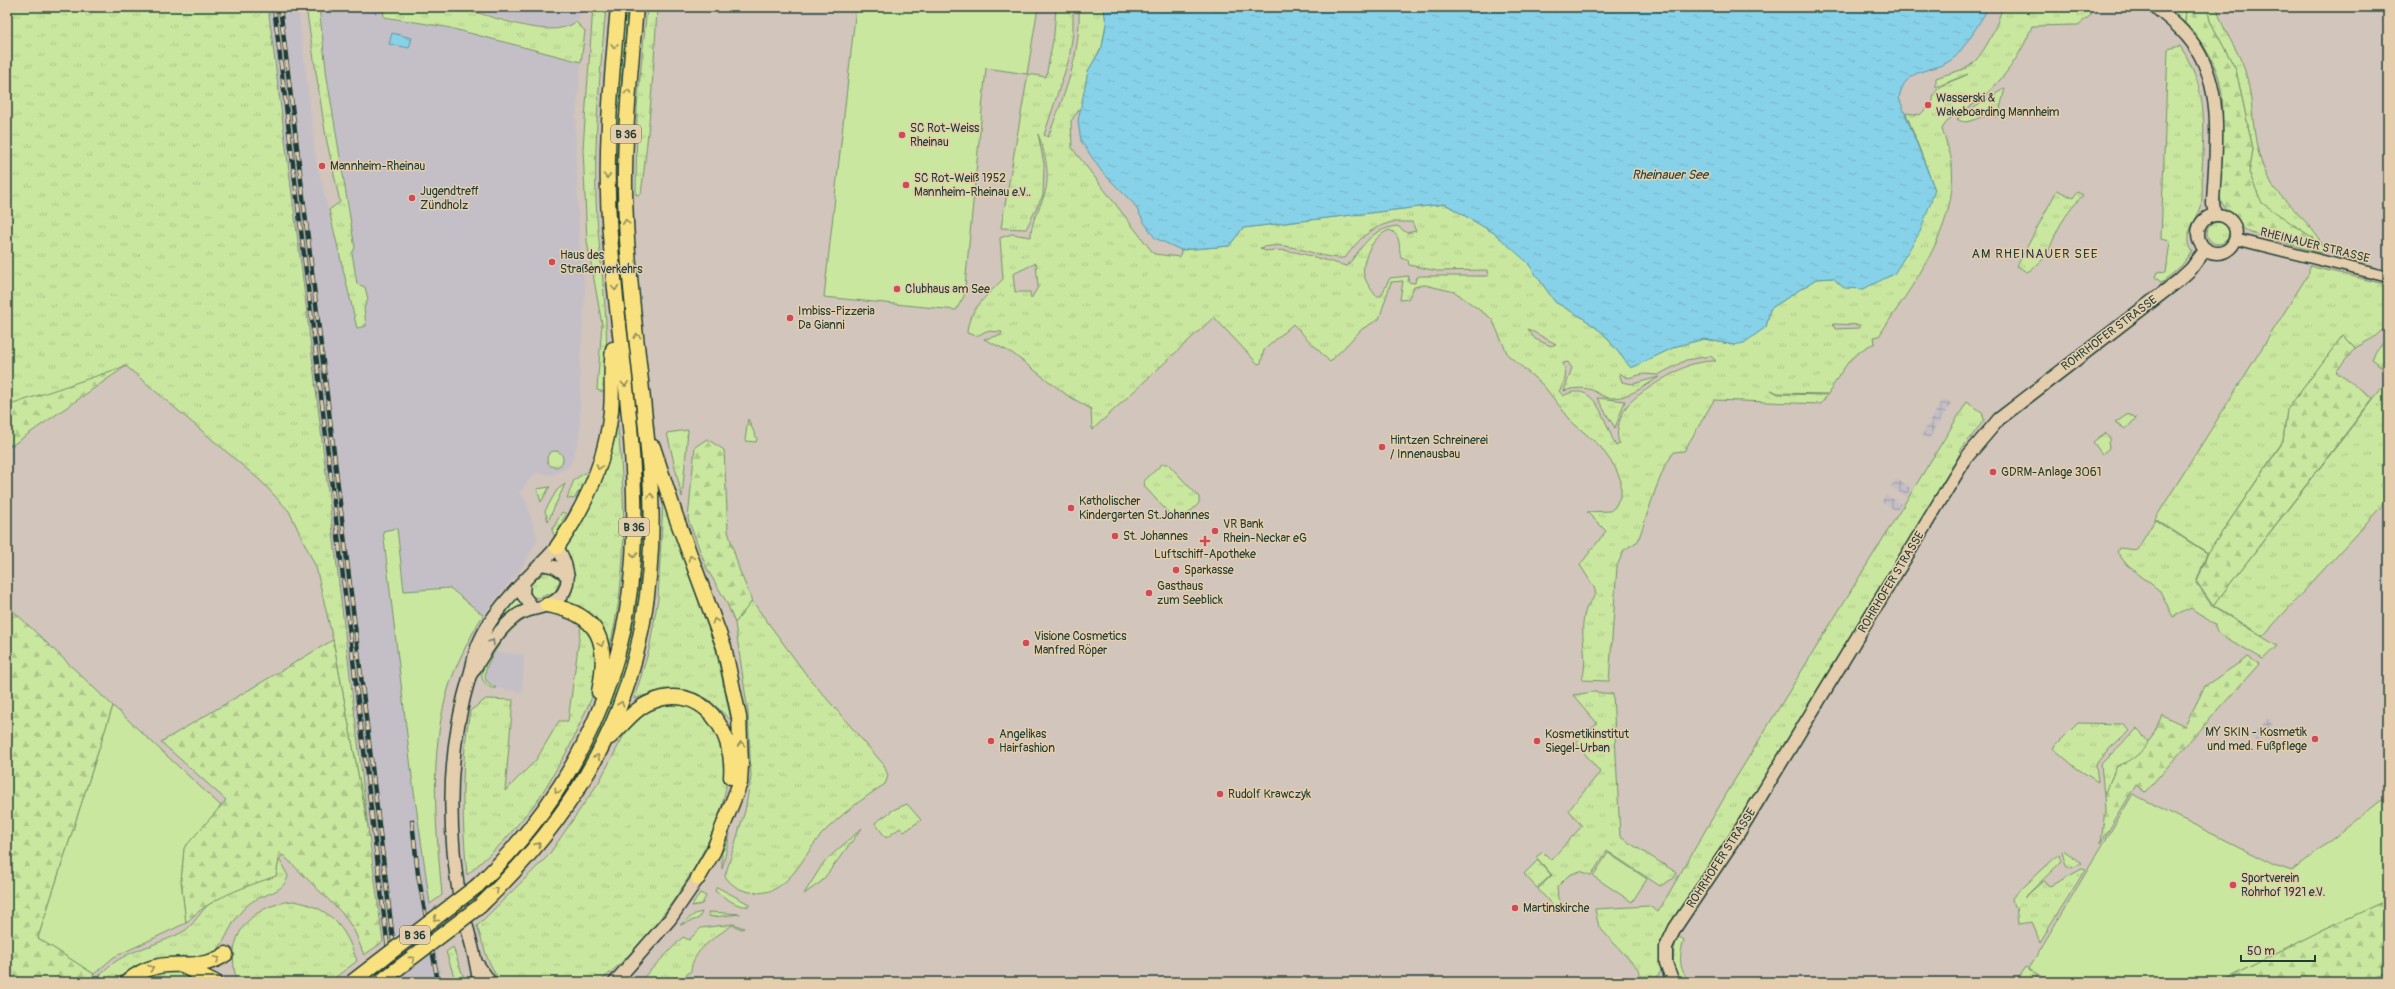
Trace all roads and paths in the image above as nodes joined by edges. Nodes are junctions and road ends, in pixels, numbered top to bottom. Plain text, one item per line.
1 (618, 7) edge
2 (636, 7) edge
3 (2155, 7) edge
4 (2215, 215) junction
5 (2236, 239) junction
6 (2206, 249) junction
7 (2388, 277) edge
8 (618, 317) junction
9 (645, 417) junction
10 (557, 547) junction
11 (541, 564) junction
12 (568, 576) junction
13 (524, 580) junction
14 (548, 605) junction
15 (533, 608) junction
16 (471, 674) junction
17 (590, 732) junction
18 (606, 740) junction
19 (731, 802) junction
20 (698, 878) joint
21 (226, 954) dead end
22 (179, 964) junction
23 (477, 964) junction
24 (127, 982) edge
25 (215, 982) edge
26 (352, 982) edge
27 (380, 982) edge
28 (479, 982) edge
29 (490, 982) edge
30 (615, 982) edge
31 (1673, 982) edge

1 -> 8 highway, B 36
9 -> 2 highway, B 36
3 - 4 main road
4 - 5 main road
4 - 6 main road
5 - 6 main road
5 - 7 street, RHEINAUER STRASSE
6 - 31 main road, ROHRHOFER STRASSE
8 -> 10 highway
8 -> 17 highway, B 36
18 -> 9 highway, B 36
19 -> 9 highway
10 - 11 main road
10 - 12 main road
11 - 12 main road
11 - 13 main road
12 - 14 main road
13 - 15 main road
13 - 16 main road
14 - 15 main road
14 -> 17 highway
16 -> 15 main road
16 - 23 main road
17 -> 26 highway, B 36, bridge
18 - 19 highway
27 -> 18 highway, B 36, bridge
19 - 20 highway
20 - 30 main road
22 -> 21 highway
24 -> 22 highway
22 - 25 highway
23 - 28 main road
23 - 29 main road

